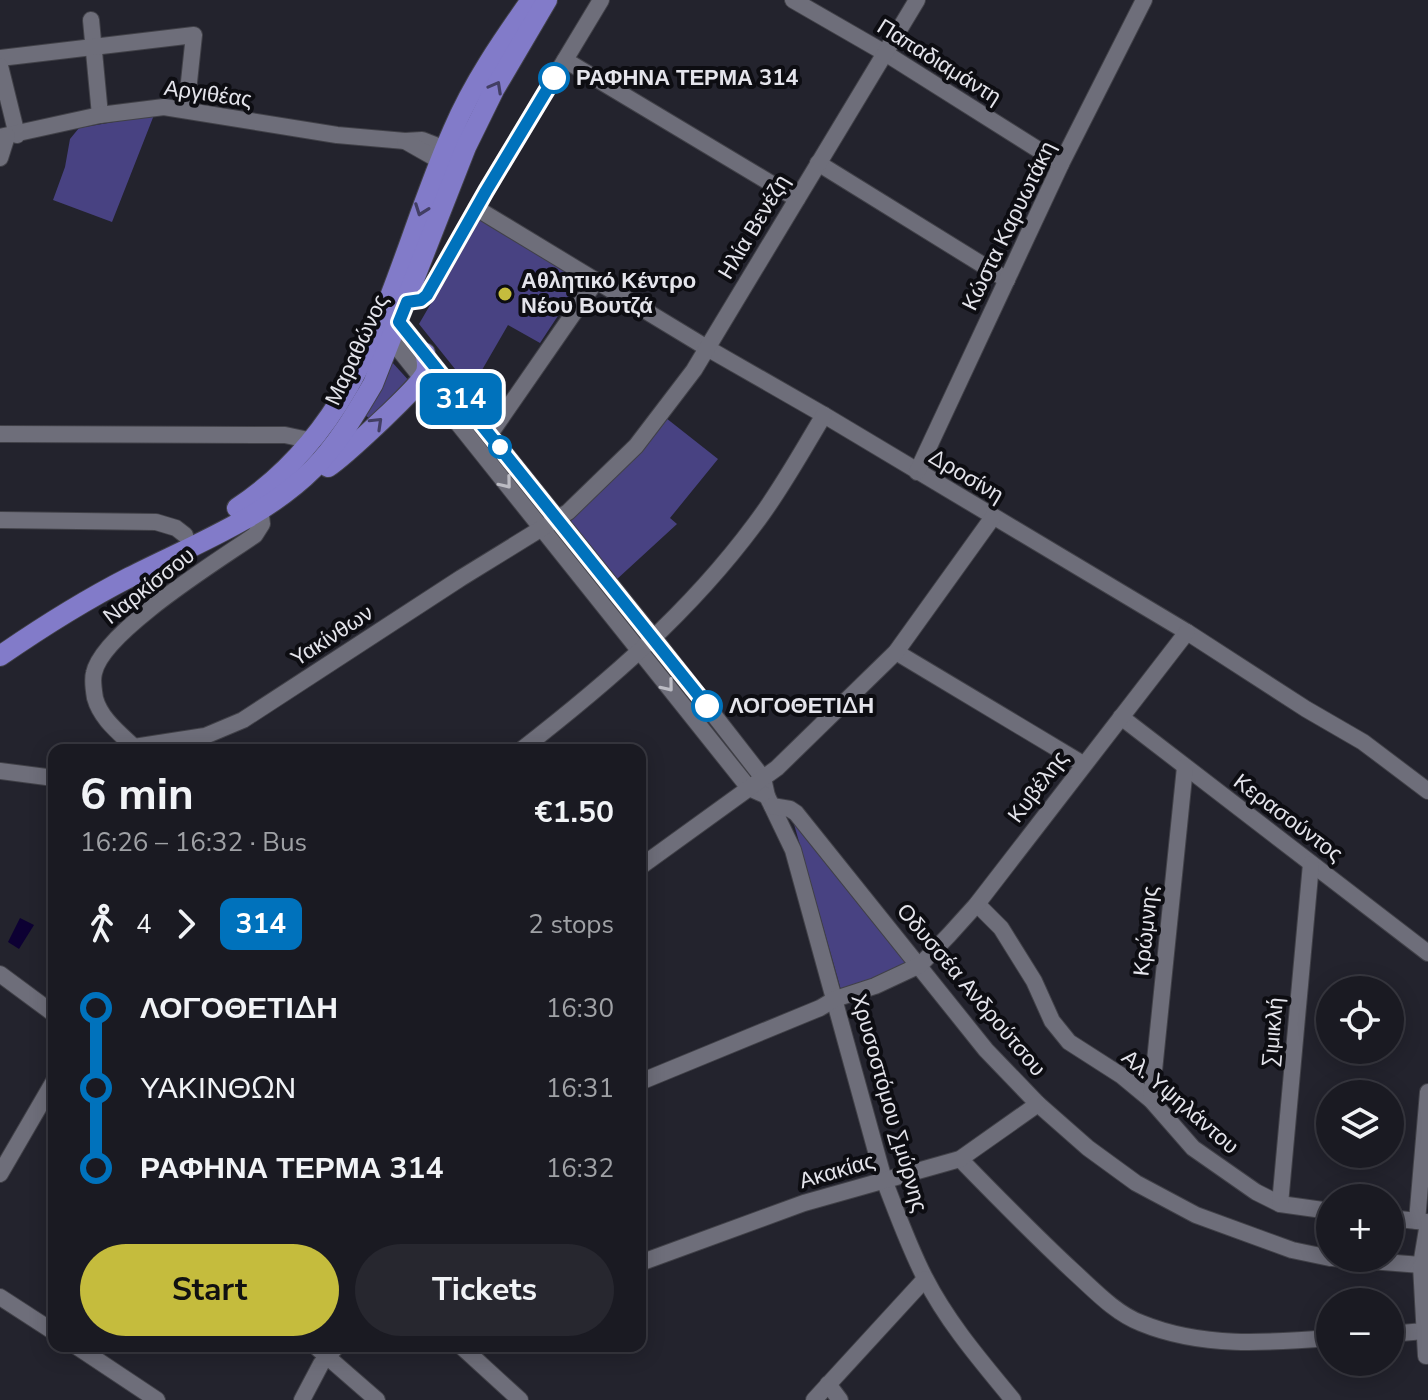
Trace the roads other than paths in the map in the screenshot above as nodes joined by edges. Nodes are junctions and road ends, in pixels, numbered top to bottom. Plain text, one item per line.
1 (531, 0) edge
2 (547, 0) edge
3 (601, 0) edge
4 (793, 0) edge
5 (917, 0) edge
6 (1144, 0) edge
7 (91, 20) dead end
8 (95, 48) junction
9 (885, 53) junction
10 (0, 58) edge
11 (565, 60) junction
12 (0, 66) edge
13 (186, 110) junction
14 (100, 115) junction
15 (8, 136) edge
16 (0, 158) edge
17 (451, 159) junction
18 (818, 163) junction
19 (1061, 164) junction
20 (797, 199) junction
21 (476, 208) junction
22 (1007, 280) junction
23 (596, 281) junction
24 (407, 302) junction
25 (389, 323) junction
26 (707, 348) junction
27 (425, 353) junction
28 (422, 378) junction
29 (824, 415) junction
30 (0, 434) edge
31 (490, 434) junction
32 (313, 441) junction
33 (917, 472) junction
34 (298, 481) junction
35 (260, 508) junction
36 (993, 517) junction
37 (559, 519) junction
38 (0, 520) edge
39 (541, 528) junction
40 (185, 535) junction
41 (1187, 632) junction
42 (654, 638) junction
43 (0, 640) edge
44 (640, 652) junction
45 (896, 652) junction
46 (0, 656) edge
47 (1121, 717) junction
48 (130, 744) edge
49 (162, 744) edge
50 (529, 744) edge
51 (1083, 764) junction
52 (1185, 767) junction
53 (0, 771) edge
54 (48, 777) edge
55 (756, 783) junction
56 (1428, 791) edge
57 (770, 801) junction
58 (646, 863) edge
59 (1311, 864) junction
60 (977, 904) junction
61 (1428, 953) edge
62 (920, 965) junction
63 (0, 974) edge
64 (835, 999) junction
65 (48, 1010) edge
66 (646, 1080) edge
67 (48, 1091) edge
68 (1428, 1092) edge
69 (1151, 1100) junction
70 (40, 1104) junction
71 (1038, 1104) junction
72 (48, 1111) edge
73 (960, 1159) junction
74 (0, 1174) edge
75 (884, 1180) junction
76 (1280, 1204) junction
77 (1316, 1209) edge
78 (1404, 1220) edge
79 (1424, 1222) edge
80 (1316, 1254) edge
81 (646, 1261) edge
82 (1404, 1264) edge
83 (1421, 1265) junction
84 (925, 1279) junction
85 (0, 1297) edge
86 (48, 1328) edge
87 (1424, 1331) junction
88 (1404, 1333) edge
89 (1316, 1339) edge
90 (85, 1352) edge
91 (325, 1352) edge
92 (329, 1352) edge
93 (468, 1352) edge
94 (1426, 1356) edge
95 (828, 1384) junction
96 (157, 1400) edge
97 (302, 1400) edge
98 (377, 1400) edge
99 (520, 1400) edge
100 (814, 1400) edge
101 (840, 1400) edge
102 (1013, 1400) edge

1 - 17 main road, Μαραθώνος
17 -> 2 main road, Μαραθώνος
3 - 11 street
4 - 9 street, Παπαδιαμάντη
5 - 9 street, Ηλία Βενέζη
6 - 19 street, Κώστα Καρυωτάκη
7 - 8 street
8 - 10 street
8 - 13 street
8 - 14 street
9 - 18 street, Ηλία Βενέζη
9 - 19 street, Παπαδιαμάντη
11 - 20 street
11 - 21 street
12 - 15 street
13 - 14 street, Αργιθέας
13 - 17 street, Αργιθέας
14 - 15 street, Αργιθέας
15 - 16 street
17 - 24 main road, Μαραθώνος
17 -> 25 main road, Μαραθώνος
18 - 20 street, Ηλία Βενέζη
18 - 22 street
19 - 22 street, Κώστα Καρυωτάκη
20 - 26 street, Ηλία Βενέζη
21 - 23 street, Δροσίνη
21 - 24 street
22 - 33 street, Κώστα Καρυωτάκη
23 - 26 street, Δροσίνη
23 - 31 street
24 - 25 main road, Μαραθώνος
25 - 27 street, Χρυσοστόμου Σμύρνης
25 - 28 street, Χρυσοστόμου Σμύρνης
25 - 32 main road, Μαραθώνος
25 - 34 main road, Μαραθώνος
26 - 29 street, Δροσίνη
26 - 37 street, Ηλία Βενέζη
27 - 28 main road
27 - 31 street, Χρυσοστόμου Σμύρνης
34 -> 28 main road
28 -> 39 street, Χρυσοστόμου Σμύρνης
29 - 33 street, Δροσίνη
29 - 42 street
30 - 32 street
31 - 37 street, Χρυσοστόμου Σμύρνης
32 - 40 main road, Μαραθώνος
33 - 36 street, Δροσίνη
34 - 35 main road, Μαραθώνος
35 - 46 main road, Μαραθώνος
35 - 48 street, Ναρκίσσου
36 - 41 street, Δροσίνη
36 - 45 street
37 - 39 street, Ηλία Βενέζη
37 - 42 street, Χρυσοστόμου Σμύρνης
38 - 40 street
39 - 44 street, Χρυσοστόμου Σμύρνης
39 - 49 street, Υακίνθων
40 - 43 main road, Μαραθώνος
41 - 47 street, Κυβέλης
41 - 56 street, Δροσίνη
42 - 44 street
42 - 55 street, Χρυσοστόμου Σμύρνης
44 - 50 street
44 -> 55 street, Χρυσοστόμου Σμύρνης
45 - 51 street
45 - 55 street
47 - 51 street, Κυβέλης
47 - 52 street, Κερασούντος
51 - 60 street, Κυβέλης
52 - 59 street, Κερασούντος
52 - 69 street, Κρώμνης
53 - 54 street
55 - 57 street, Χρυσοστόμου Σμύρνης
55 - 58 street
57 - 62 street, Οδυσσέα Ανδρούτσου
57 - 64 street, Χρυσοστόμου Σμύρνης
59 - 61 street, Κερασούντος
59 - 76 street, Σιμικλή
60 - 62 street, Κυβέλης
60 - 69 street, Αλ. Υψηλάντου
62 - 64 street
62 - 71 street, Οδυσσέα Ανδρούτσου
63 - 65 street
64 - 66 street
64 - 75 street, Χρυσοστόμου Σμύρνης
67 - 70 street
68 - 79 street
69 - 76 street, Αλ. Υψηλάντου
70 - 72 street
70 - 74 street
71 - 73 street, Ακακίας
71 - 80 street, Οδυσσέα Ανδρούτσου
73 - 75 street, Ακακίας
73 - 89 street
75 - 81 street, Ακακίας
75 - 84 street, Χρυσοστόμου Σμύρνης
76 - 77 street, Αλ. Υψηλάντου
78 - 79 street
79 - 83 street
82 - 83 street, Οδυσσέα Ανδρούτσου
83 - 87 street
84 - 95 street
84 - 102 street, Χρυσοστόμου Σμύρνης
85 - 86 street
87 - 88 street
87 - 94 street
90 - 96 street
91 - 97 street
92 - 98 street
93 - 99 street
95 - 100 street
95 - 101 street

